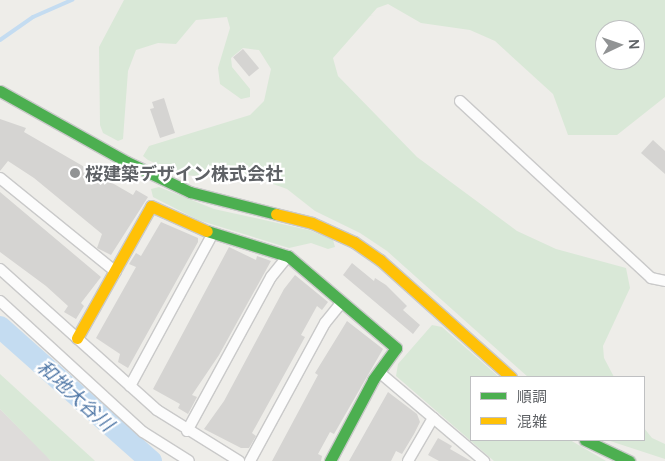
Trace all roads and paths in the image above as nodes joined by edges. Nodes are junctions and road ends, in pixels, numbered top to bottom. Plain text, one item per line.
1 (0, 91) edge
2 (460, 101) dead end
3 (0, 178) edge
4 (213, 233) junction
5 (288, 256) junction
6 (0, 268) edge
7 (116, 272) junction
8 (665, 281) edge
9 (0, 301) edge
10 (342, 302) junction
11 (77, 338) junction
12 (379, 372) junction
13 (510, 376) edge
14 (130, 386) junction
15 (433, 418) junction
16 (187, 431) junction
17 (587, 441) edge
18 (189, 461) edge
19 (240, 461) edge
20 (250, 461) edge
21 (330, 461) edge
22 (408, 461) edge
23 (484, 461) edge
24 (629, 461) edge

1 - 13 street
2 - 8 street
3 - 7 street
4 - 5 street
4 - 7 street
4 - 14 street
5 - 10 street
5 - 16 street
6 - 11 street
7 - 11 street
9 - 18 street
10 - 12 street
10 - 20 street
11 - 14 street
12 - 15 street
12 - 21 street
14 - 16 street
15 - 22 street
15 - 23 street
16 - 19 street
17 - 24 street

